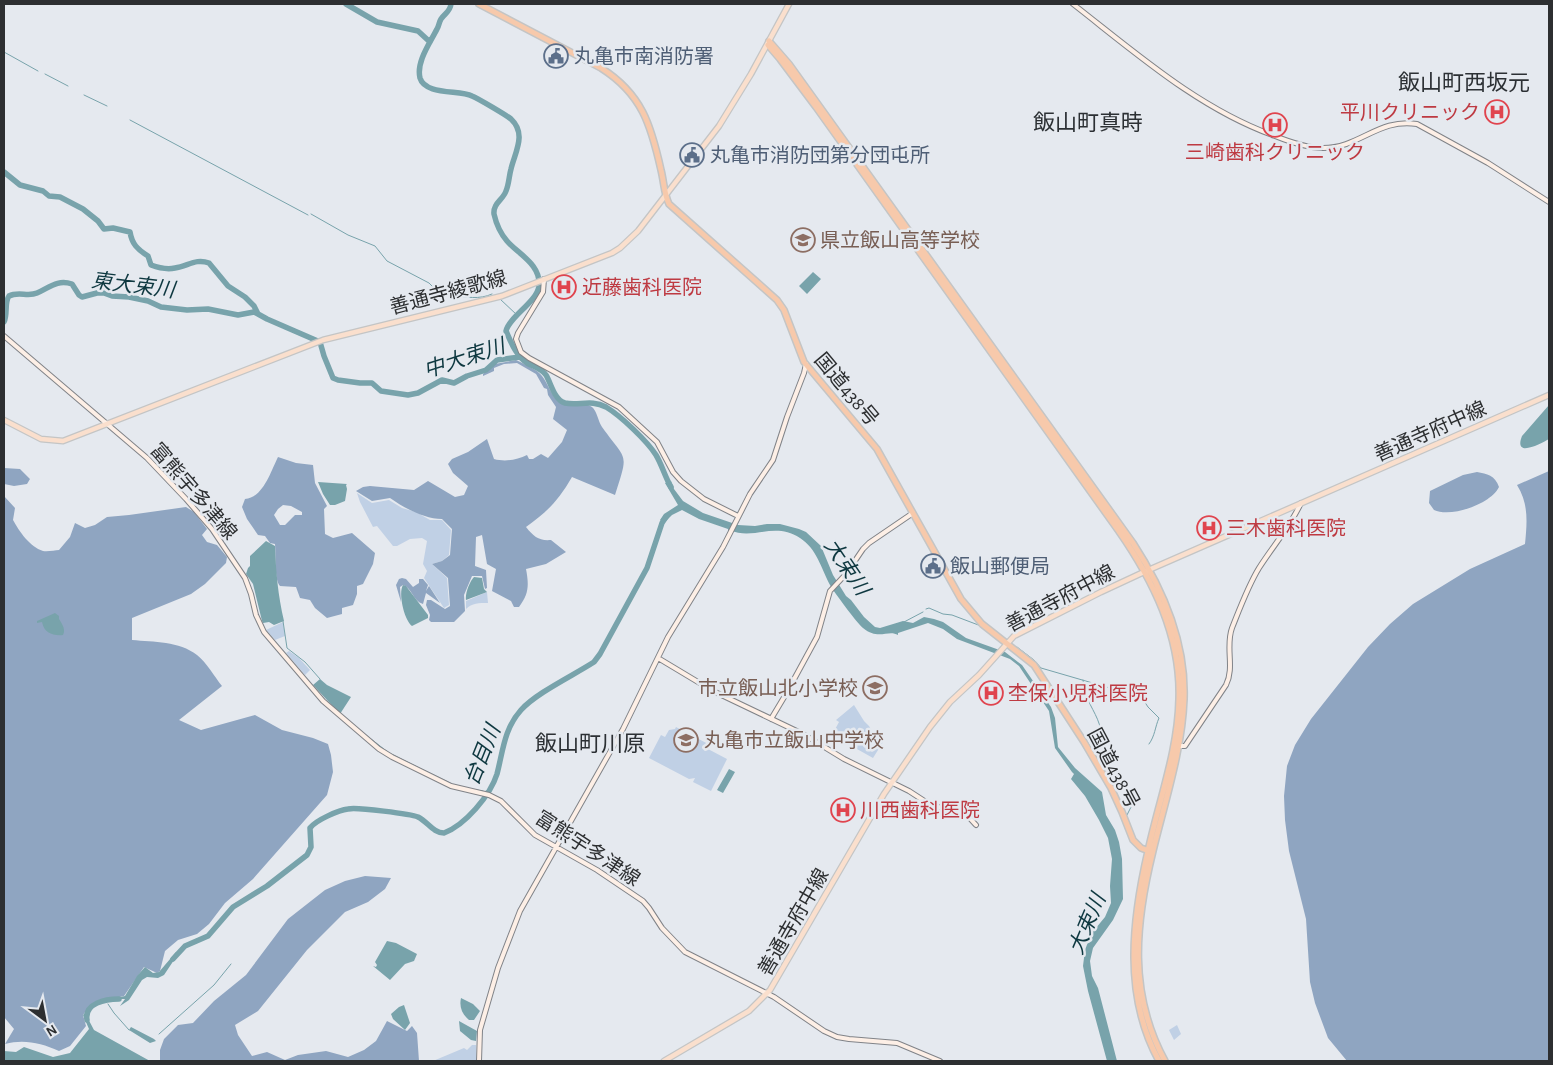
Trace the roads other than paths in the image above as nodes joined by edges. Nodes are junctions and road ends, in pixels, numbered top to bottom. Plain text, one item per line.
1 (479, 4) edge
2 (789, 4) edge
3 (1072, 4) edge
4 (768, 43) junction
5 (666, 195) junction
6 (1549, 202) edge
7 (543, 280) junction
8 (4, 336) edge
9 (806, 364) junction
10 (1549, 395) edge
11 (4, 420) edge
12 (108, 424) junction
13 (1301, 503) junction
14 (912, 512) junction
15 (738, 516) junction
16 (1147, 571) junction
17 (1007, 642) junction
18 (658, 658) junction
19 (771, 718) junction
20 (1177, 746) junction
21 (891, 783) junction
22 (976, 825) dead end
23 (558, 847) junction
24 (1150, 851) junction
25 (767, 994) junction
26 (479, 1061) edge
27 (664, 1061) edge
28 (940, 1061) edge
29 (1159, 1061) edge
30 (1165, 1061) edge

1 - 5 highway, 国道438号
2 - 4 main road, 善通寺綾歌線
3 - 6 street
4 - 5 main road, 善通寺綾歌線
4 - 16 highway, 国道438号
5 - 7 main road, 善通寺綾歌線
5 - 9 highway, 国道438号
7 - 12 main road, 善通寺綾歌線
7 - 15 street
8 - 12 street, 富熊宇多津線
9 - 14 highway, 国道438号
9 - 15 street
10 - 13 main road, 善通寺府中線
11 - 12 main road, 善通寺綾歌線
12 - 23 street, 富熊宇多津線
13 - 16 main road, 善通寺府中線
13 - 20 street
14 - 17 highway, 国道438号
14 - 19 street
15 - 18 street
16 - 17 main road, 善通寺府中線
16 - 20 highway, 国道438号
17 - 21 main road, 善通寺府中線
17 - 24 highway, 国道438号
18 - 19 street
18 - 23 street
19 - 21 street
20 - 24 highway, 国道438号
21 - 22 street
21 - 25 main road, 善通寺府中線
23 - 25 street, 富熊宇多津線
23 - 26 street
24 - 29 highway, 国道438号
24 - 30 highway, 国道438号
25 - 27 main road, 善通寺府中線
25 - 28 street, 富熊宇多津線

